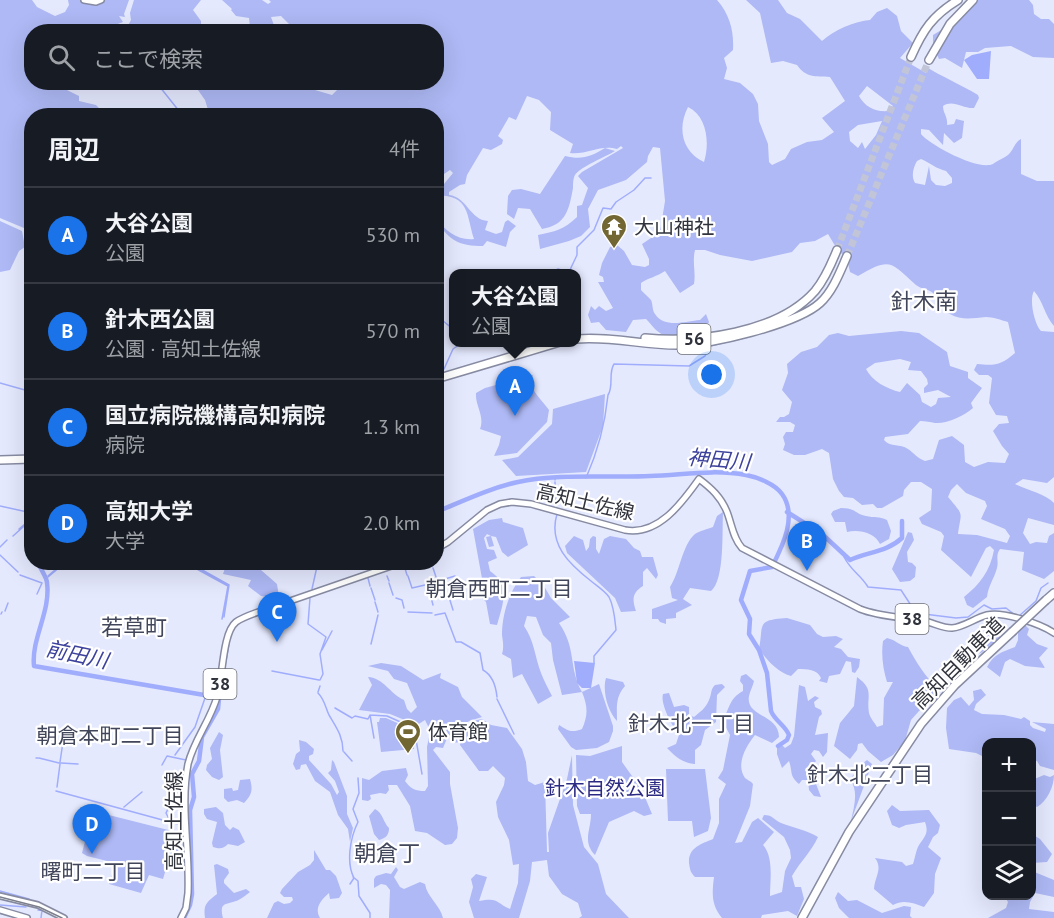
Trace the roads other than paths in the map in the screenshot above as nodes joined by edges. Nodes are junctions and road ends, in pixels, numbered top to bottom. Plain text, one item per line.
1 (84, 0) edge
2 (101, 0) edge
3 (958, 0) edge
4 (973, 0) edge
5 (911, 57) tunnel mouth
6 (929, 60) tunnel mouth
7 (837, 250) tunnel mouth
8 (847, 256) tunnel mouth
9 (805, 301) junction
10 (788, 312) junction
11 (801, 314) junction
12 (581, 337) edge
13 (581, 338) edge
14 (531, 347) edge
15 (543, 347) edge
16 (444, 375) edge
17 (444, 376) edge
18 (24, 461) edge
19 (0, 462) edge
20 (444, 544) edge
21 (380, 570) edge
22 (1054, 593) edge
23 (1054, 633) edge
24 (0, 896) edge
25 (0, 910) edge
26 (27, 918) edge
27 (64, 918) edge
28 (181, 918) edge
29 (802, 918) edge

1 - 2 main road
3 - 5 highway
4 - 6 highway
7 - 9 highway, 56
8 - 11 highway, 56
9 - 10 highway, 56
9 - 11 highway
10 - 11 highway
10 - 12 highway, 56
11 - 13 highway, 56
14 - 16 highway
15 - 17 highway
18 - 19 highway
20 - 23 main road, 高知土佐線 / 38
21 - 28 main road, 高知土佐線 / 38
22 - 29 highway, 高知自動車道, bridge
24 - 27 main road
25 - 26 main road

